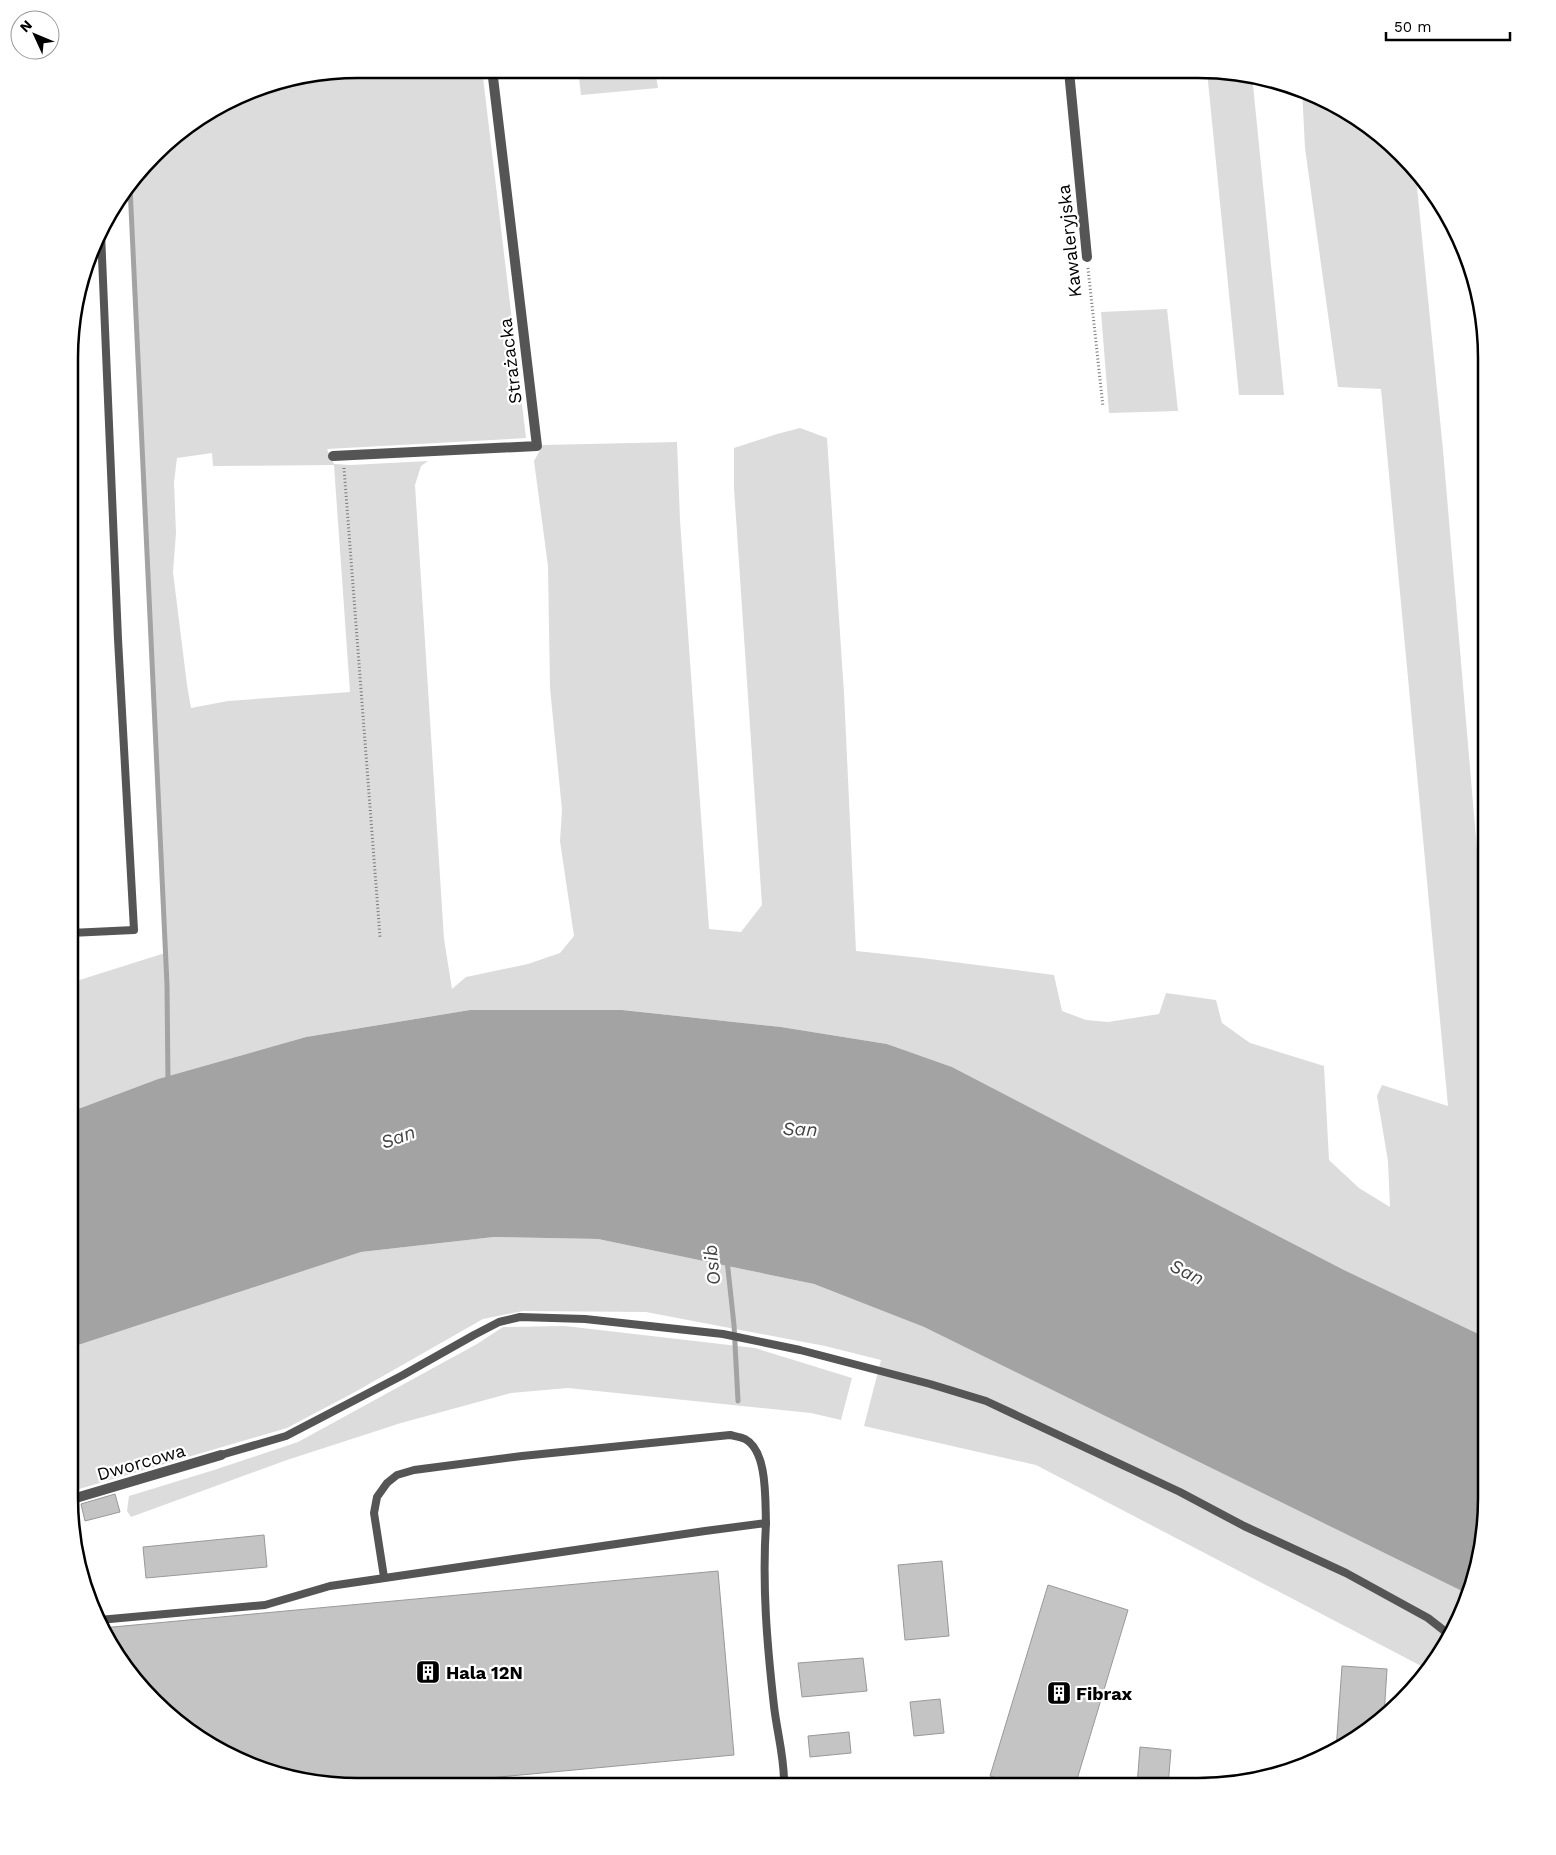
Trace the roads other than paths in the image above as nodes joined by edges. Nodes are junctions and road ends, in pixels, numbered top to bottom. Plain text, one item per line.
1 (493, 78) edge
2 (1070, 78) edge
3 (101, 244) edge
4 (1087, 257) road end
5 (338, 456) road end
6 (77, 933) edge
7 (221, 1455) joint
8 (77, 1498) edge
9 (766, 1524) junction
10 (384, 1577) junction
11 (105, 1619) edge
12 (1444, 1631) edge
13 (784, 1778) edge

1 - 5 street, Strażacka
2 - 4 street, Kawaleryjska
3 - 6 lane
7 - 8 street, Dworcowa
7 - 12 lane
9 - 10 lane
9 - 10 lane
9 - 13 lane
10 - 11 lane

